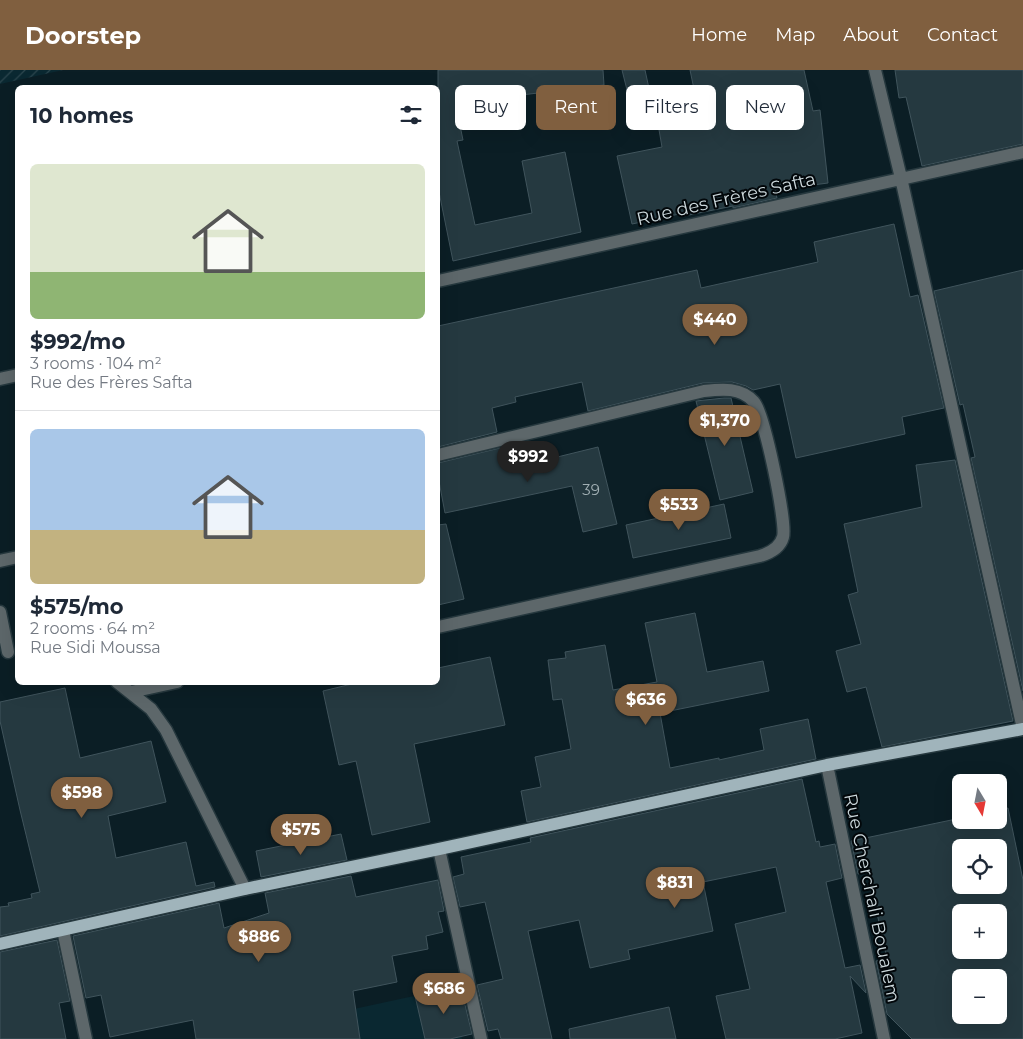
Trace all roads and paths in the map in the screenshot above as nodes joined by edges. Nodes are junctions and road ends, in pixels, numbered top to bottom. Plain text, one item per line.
1 (875, 70) edge
2 (1023, 152) edge
3 (902, 178) junction
4 (440, 281) edge
5 (15, 376) edge
6 (0, 379) edge
7 (440, 456) edge
8 (15, 558) edge
9 (0, 561) edge
10 (0, 612) edge
11 (440, 627) edge
12 (9, 652) edge
13 (121, 685) edge
14 (163, 685) edge
15 (131, 692) junction
16 (1023, 729) edge
17 (827, 765) junction
18 (439, 849) junction
19 (245, 889) junction
20 (63, 930) junction
21 (0, 944) edge
22 (86, 1039) edge
23 (481, 1039) edge
24 (884, 1039) edge

1 - 3 street
2 - 3 street, Rue des Frères Safta
3 - 4 street, Rue des Frères Safta
3 - 16 street
5 - 6 street
7 - 11 street
8 - 9 street
10 - 12 street
13 - 15 street
14 - 15 street
15 - 19 street
16 - 17 main road
17 - 18 main road
17 - 24 street, Rue Cherchali Boualem
18 - 19 main road
18 - 23 street
19 - 20 main road
20 - 21 main road
20 - 22 street

